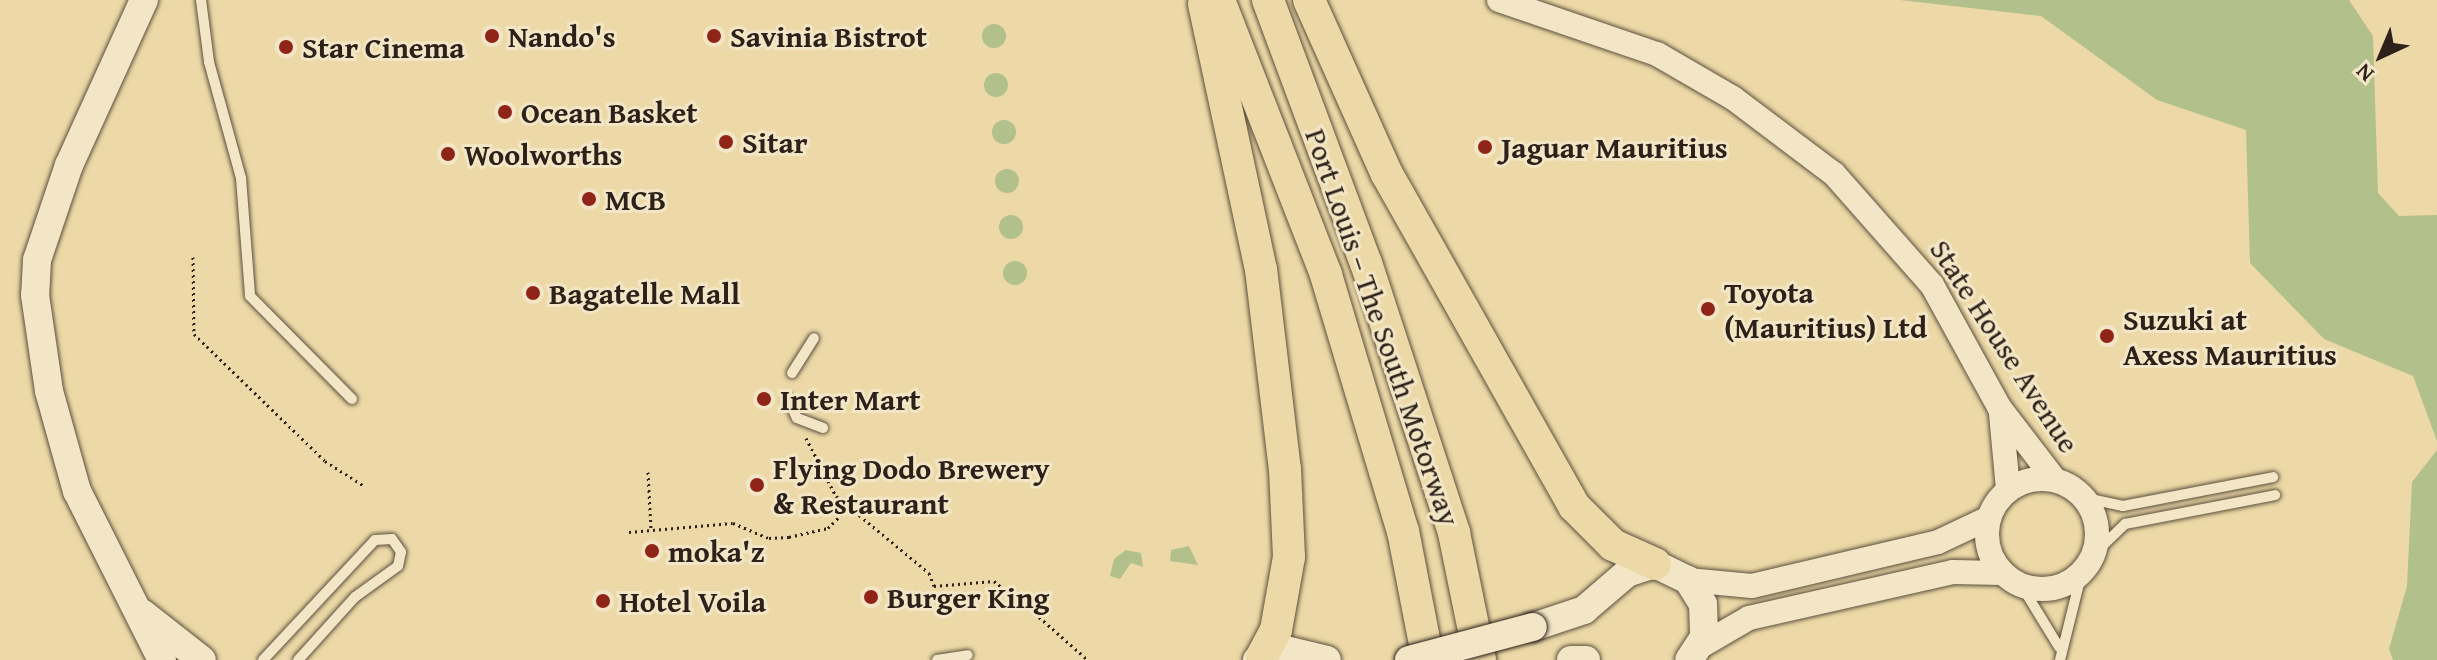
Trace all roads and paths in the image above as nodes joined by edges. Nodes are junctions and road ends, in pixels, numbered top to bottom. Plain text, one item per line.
1 (144, 0) edge
2 (201, 0) edge
3 (1203, 0) edge
4 (1219, 0) edge
5 (1268, 0) edge
6 (1309, 0) edge
7 (1499, 0) edge
8 (193, 257) dead end
9 (814, 338) dead end
10 (792, 373) dead end
11 (352, 399) dead end
12 (788, 399) dead end
13 (1999, 407) junction
14 (797, 418) junction
15 (823, 428) dead end
16 (648, 472) dead end
17 (2273, 477) dead end
18 (2055, 480) junction
19 (364, 486) dead end
20 (2008, 490) junction
21 (2275, 495) dead end
22 (2081, 497) junction
23 (847, 509) junction
24 (1989, 518) junction
25 (651, 529) junction
26 (629, 532) dead end
27 (2089, 563) junction
28 (1655, 564) junction
29 (2012, 579) junction
30 (1688, 580) junction
31 (1017, 600) dead end
32 (133, 605) junction
33 (1039, 617) dead end
34 (1694, 654) edge
35 (2060, 654) edge
36 (1260, 658) edge
37 (162, 660) edge
38 (202, 660) edge
39 (263, 660) edge
40 (298, 660) edge
41 (937, 660) edge
42 (962, 660) edge
43 (1088, 660) edge
44 (1327, 660) edge
45 (1409, 660) edge
46 (1428, 660) edge
47 (1480, 660) edge
48 (1571, 660) edge
49 (1586, 660) edge

1 - 32 main road
2 - 11 lane
3 - 36 highway
4 - 46 highway, Port Louis – The South Motorway
5 - 47 highway, Port Louis – The South Motorway
6 - 28 highway
7 - 13 street, State House Avenue
8 - 19 path
9 - 10 lane
12 - 14 lane
13 - 18 street, State House Avenue
13 - 20 street
14 - 15 lane
14 - 23 path
16 - 25 path
17 - 22 lane
18 - 20 street
18 - 22 street
20 - 24 street
21 - 27 lane
22 - 27 street
23 - 25 path
23 - 31 path
24 - 29 street
24 - 30 street
25 - 26 path
27 - 29 street
27 - 35 lane
28 - 30 main road
28 - 45 main road, bridge
29 - 34 street
29 - 35 lane
30 - 34 main road
32 - 37 main road
32 - 38 main road
33 - 43 path
36 - 44 main road
39 - 40 lane
41 - 42 lane
48 - 49 main road

